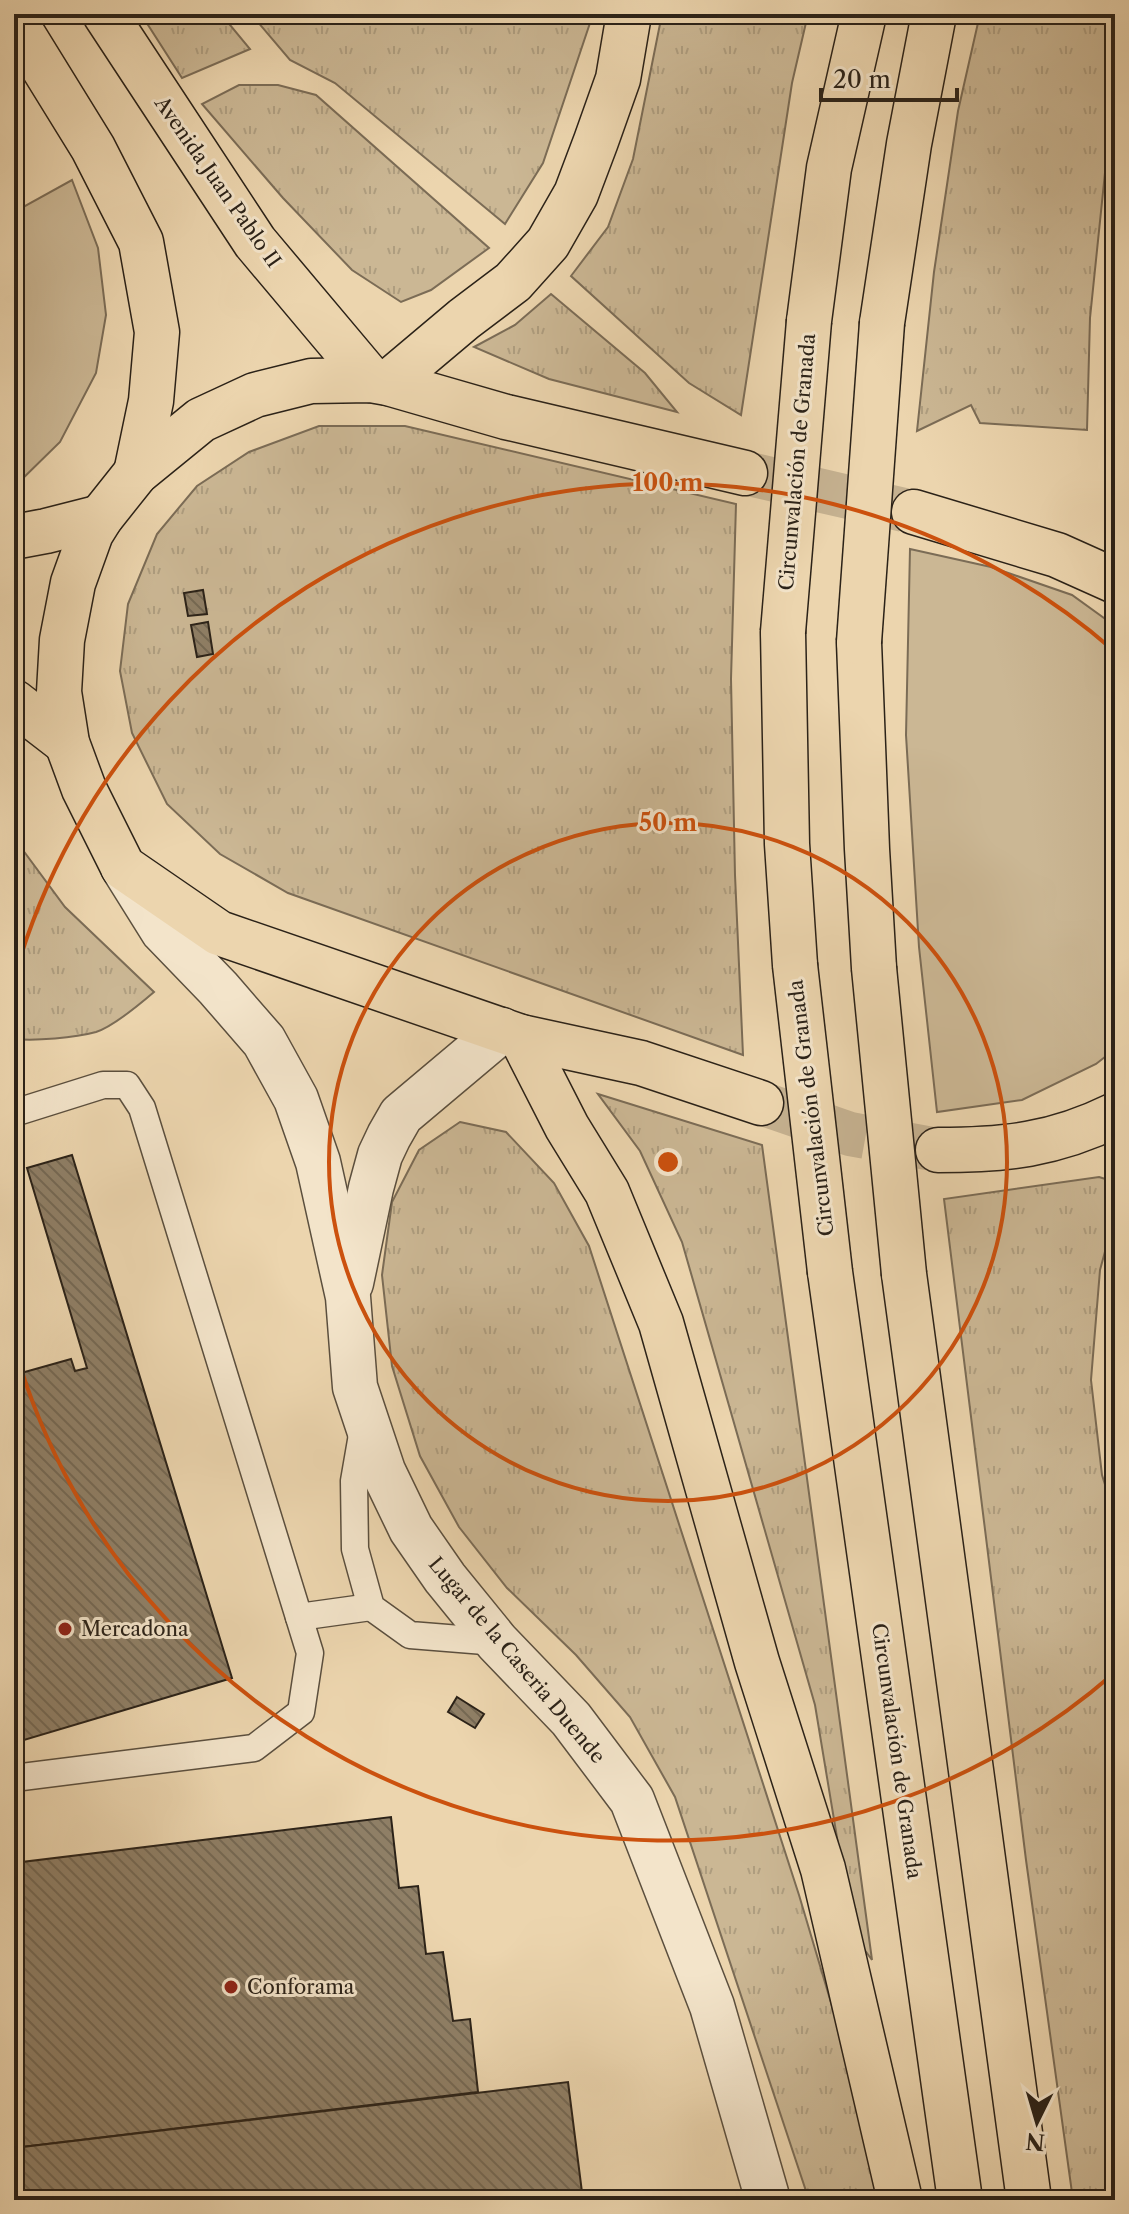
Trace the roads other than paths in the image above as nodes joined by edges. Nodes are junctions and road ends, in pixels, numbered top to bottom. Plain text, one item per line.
1 (105, 14) edge
2 (629, 14) edge
3 (864, 14) edge
4 (934, 14) edge
5 (14, 20) edge
6 (380, 381) junction
7 (136, 473) junction
8 (745, 473) tunnel mouth
9 (914, 512) tunnel mouth
10 (101, 517) junction
11 (14, 537) edge
12 (1115, 581) edge
13 (14, 702) edge
14 (67, 743) junction
15 (123, 867) junction
16 (512, 1033) junction
17 (761, 1103) tunnel mouth
18 (14, 1113) edge
19 (1115, 1115) edge
20 (938, 1150) tunnel mouth
21 (348, 1297) junction
22 (365, 1418) junction
23 (371, 1607) junction
24 (299, 1617) junction
25 (497, 1642) junction
26 (14, 1778) edge
27 (768, 2200) edge
28 (900, 2200) edge
29 (960, 2200) edge
30 (1029, 2200) edge

1 - 6 main road, Avenida Juan Pablo II
2 - 6 main road
3 - 29 main road, Circunvalación de Granada, bridge
4 - 30 main road, bridge
5 - 7 main road
6 - 7 main road
6 - 8 main road
7 - 10 main road
9 - 12 main road
10 - 11 main road
10 - 14 main road
13 - 14 main road
14 - 15 main road
15 - 16 main road
15 - 21 street, Lugar de la Caseria Duende
16 - 17 main road
16 - 21 street, Lugar de la Caseria Duende
16 - 28 main road
18 - 24 lane
19 - 20 main road
21 - 22 street, Lugar de la Caseria Duende
22 - 23 lane
22 - 25 street, Lugar de la Caseria Duende
23 - 24 lane
23 - 25 lane
24 - 26 lane
25 - 27 street, Lugar de la Caseria Duende

